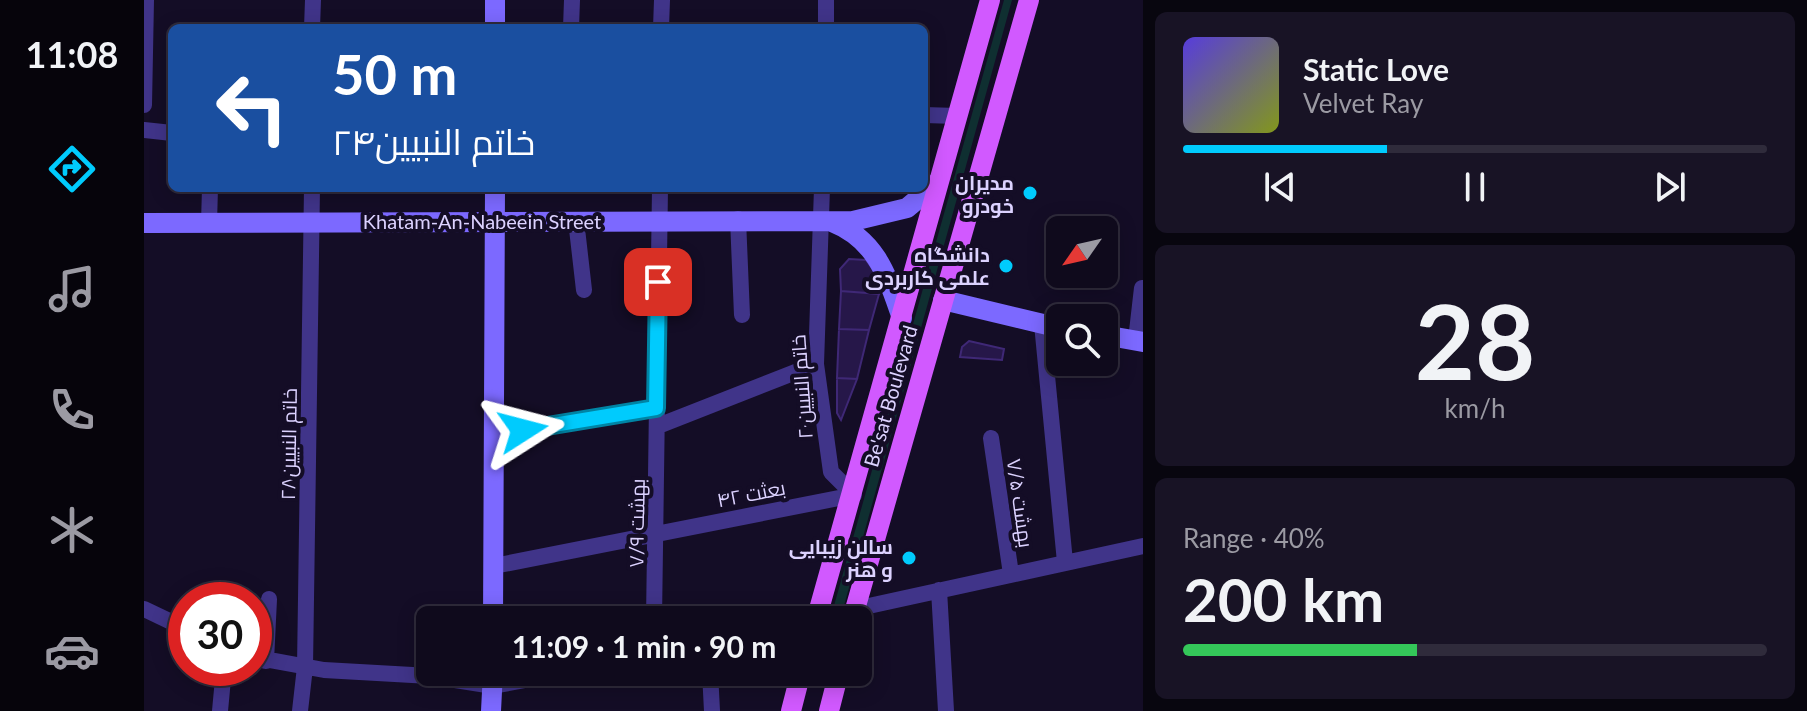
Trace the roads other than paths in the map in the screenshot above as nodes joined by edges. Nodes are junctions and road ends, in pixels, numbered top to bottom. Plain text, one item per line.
1 (146, 0) edge
2 (313, 0) edge
3 (495, 0) edge
4 (572, 0) edge
5 (662, 0) edge
6 (826, 0) edge
7 (990, 0) edge
8 (1029, 0) edge
9 (312, 24) edge
10 (495, 24) edge
11 (571, 24) edge
12 (661, 24) edge
13 (826, 24) edge
14 (144, 105) edge
15 (928, 115) edge
16 (957, 116) junction
17 (144, 130) edge
18 (168, 133) edge
19 (938, 182) junction
20 (928, 190) edge
21 (210, 192) edge
22 (312, 192) edge
23 (495, 192) edge
24 (660, 192) edge
25 (822, 192) edge
26 (926, 192) edge
27 (821, 218) junction
28 (738, 219) junction
29 (495, 220) junction
30 (576, 220) junction
31 (659, 220) junction
32 (312, 222) junction
33 (144, 223) edge
34 (209, 223) junction
35 (1142, 288) edge
36 (584, 290) dead end
37 (943, 300) junction
38 (742, 315) dead end
39 (902, 318) junction
40 (1046, 325) edge
41 (1118, 337) edge
42 (1139, 341) edge
43 (816, 364) junction
44 (1052, 376) edge
45 (656, 408) junction
46 (658, 426) junction
47 (496, 434) junction
48 (991, 438) dead end
49 (854, 495) junction
50 (657, 532) junction
51 (1143, 546) edge
52 (1065, 562) junction
53 (494, 566) junction
54 (1011, 574) junction
55 (939, 590) junction
56 (493, 606) edge
57 (654, 606) edge
58 (820, 606) edge
59 (857, 606) edge
60 (144, 609) edge
61 (872, 610) edge
62 (168, 620) edge
63 (272, 661) edge
64 (305, 667) junction
65 (416, 675) edge
66 (222, 686) edge
67 (493, 686) edge
68 (711, 686) edge
69 (797, 686) edge
70 (835, 686) edge
71 (220, 711) edge
72 (300, 711) edge
73 (491, 711) edge
74 (712, 711) edge
75 (791, 711) edge
76 (829, 711) edge
77 (946, 711) edge

1 - 14 street
2 - 9 street
3 - 10 street
4 - 11 street
5 - 12 street
6 - 13 street
7 - 16 main road, Be'sat Boulevard
8 - 37 main road, Be'sat Boulevard
15 - 16 street
16 - 19 main road, Be'sat Boulevard
17 - 18 street
19 - 20 street, Khatam-An-Nabeein Street
19 - 39 main road, Be'sat Boulevard
21 - 34 street
22 - 32 street, خاتم النبیین۲۸
23 - 29 street
24 - 31 street, بهشت ۷/۹
25 - 27 street, خاتم النبیین۲۰
26 - 27 street, Khatam-An-Nabeein Street
27 - 28 street, Khatam-An-Nabeein Street
27 - 39 street
27 - 43 street, خاتم النبیین۲۰
28 - 31 street, Khatam-An-Nabeein Street
28 - 38 street
29 - 30 street, Khatam-An-Nabeein Street
29 - 32 street, Khatam-An-Nabeein Street
29 - 47 street
30 - 31 street, Khatam-An-Nabeein Street
30 - 36 street
31 - 45 street, بهشت ۷/۹
32 - 34 street, Khatam-An-Nabeein Street
32 - 64 street, خاتم النبیین۲۸
33 - 34 street, Khatam-An-Nabeein Street
35 - 42 street
37 - 40 street
37 - 59 main road, Be'sat Boulevard
39 - 49 main road, Be'sat Boulevard
41 - 42 street
43 - 46 street
43 - 49 street, خاتم النبیین۲۰
44 - 52 street
45 - 46 street, بهشت ۷/۹
45 - 47 street
46 - 50 street, بهشت ۷/۹
47 - 53 street
48 - 54 street, بهشت ۷/۵
49 - 50 street, بعثت ۴۲
49 - 58 main road, Be'sat Boulevard
50 - 53 street, بعثت ۴۲
50 - 57 street, بهشت ۷/۹
51 - 52 street
52 - 54 street
53 - 56 street
54 - 55 street
55 - 61 street
55 - 77 street
60 - 62 street
63 - 64 street
64 - 65 street
64 - 72 street, خاتم النبیین۲۸
66 - 71 street
67 - 73 street
68 - 74 street
69 - 75 main road
70 - 76 main road

